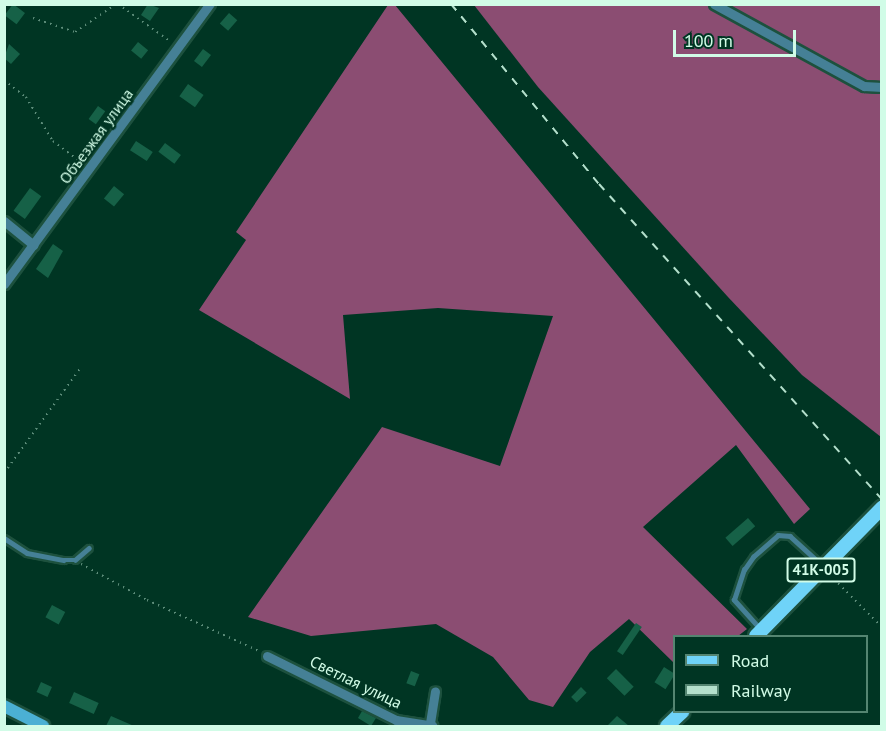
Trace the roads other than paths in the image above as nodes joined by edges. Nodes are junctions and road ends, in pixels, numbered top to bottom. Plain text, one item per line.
1 (210, 4) edge
2 (714, 4) edge
3 (882, 87) edge
4 (4, 221) edge
5 (34, 245) junction
6 (4, 284) edge
7 (882, 508) edge
8 (4, 538) edge
9 (89, 548) dead end
10 (824, 567) junction
11 (758, 634) edge
12 (267, 656) road end
13 (435, 691) dead end
14 (4, 706) edge
15 (680, 713) edge
16 (432, 725) edge
17 (43, 726) edge
18 (667, 726) edge

1 - 5 street, Объезжая улица
2 - 3 street
4 - 5 street
5 - 6 street, Объезжая улица
7 - 10 main road, 41К-005
8 - 9 lane
10 - 11 main road, 41К-005
10 - 11 lane
12 - 16 street, Светлая улица
13 - 16 street
14 - 17 main road
15 - 18 main road

